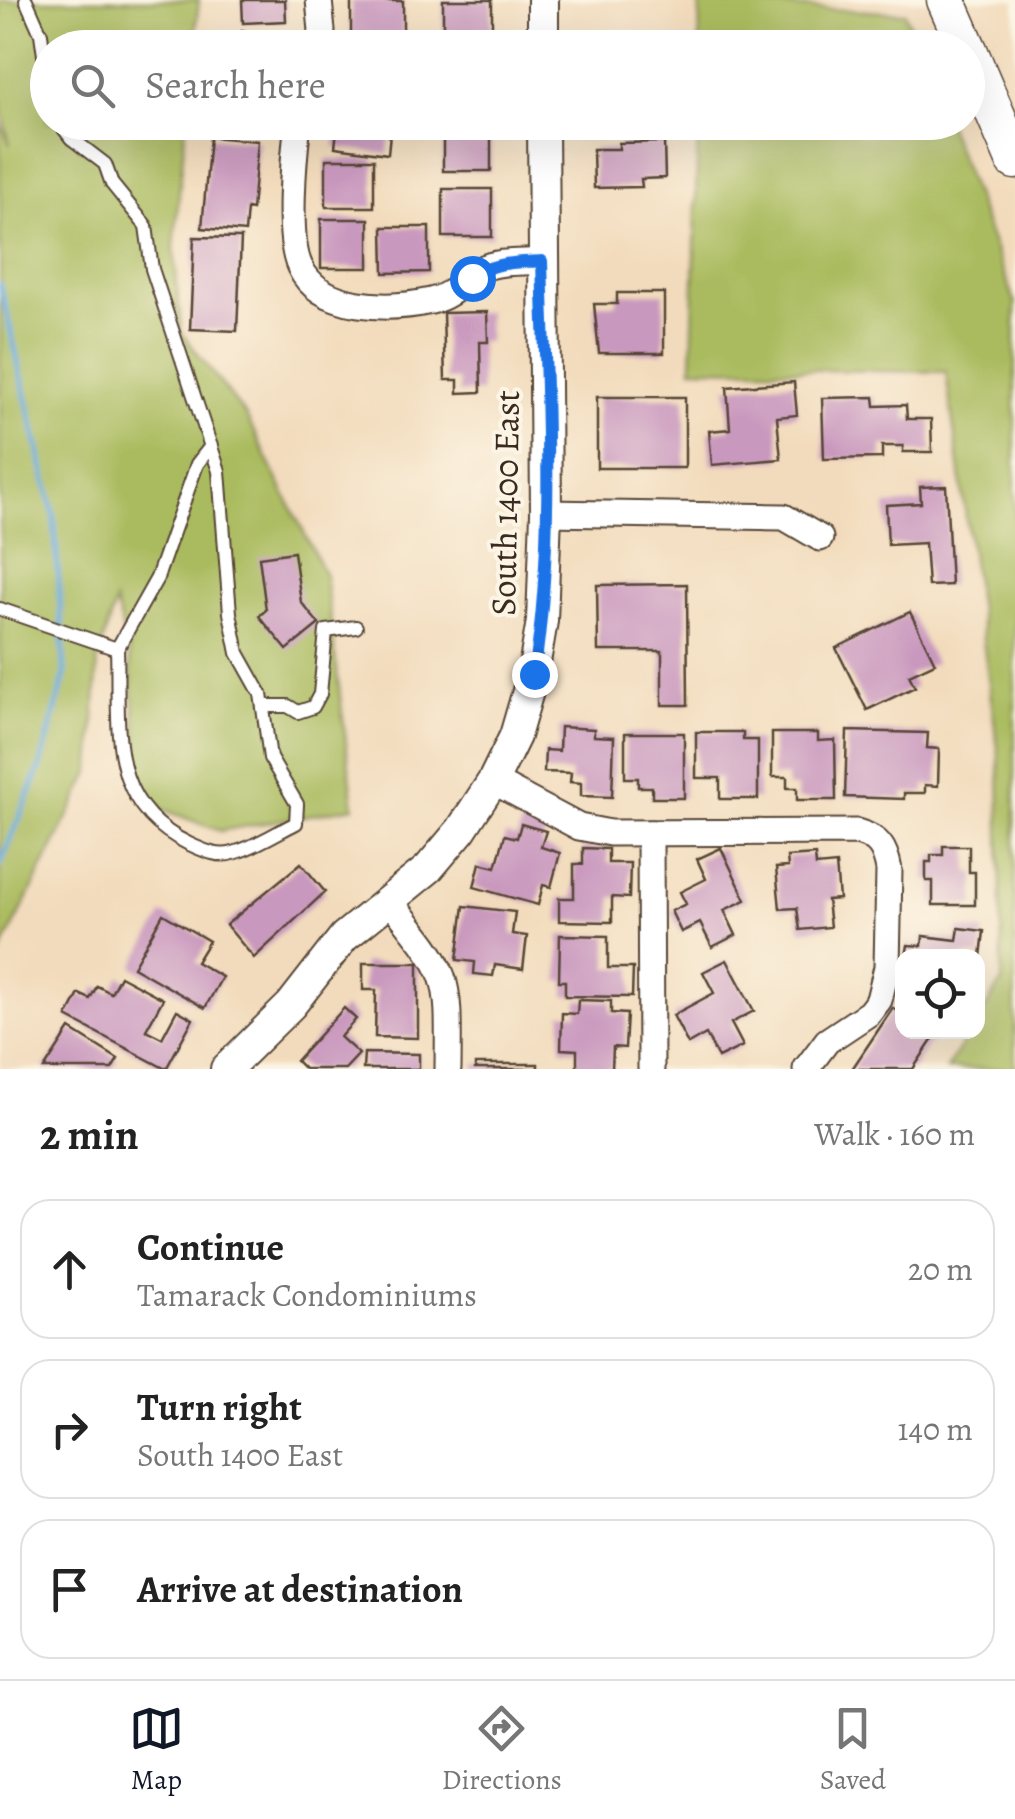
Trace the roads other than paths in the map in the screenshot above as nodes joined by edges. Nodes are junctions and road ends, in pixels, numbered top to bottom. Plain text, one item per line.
1 (26, 0) edge
2 (319, 0) edge
3 (543, 0) edge
4 (946, 0) edge
5 (39, 30) edge
6 (322, 30) edge
7 (543, 30) edge
8 (959, 30) edge
9 (985, 91) edge
10 (74, 140) edge
11 (297, 140) edge
12 (543, 140) edge
13 (1015, 160) edge
14 (542, 261) junction
15 (211, 446) junction
16 (546, 512) junction
17 (820, 538) dead end
18 (6, 611) edge
19 (356, 627) dead end
20 (117, 649) junction
21 (262, 706) junction
22 (493, 782) junction
23 (650, 833) junction
24 (390, 902) junction
25 (226, 1069) edge
26 (448, 1069) edge
27 (651, 1069) edge
28 (806, 1069) edge

1 - 5 lane
2 - 6 street
3 - 7 street
4 - 8 main road
9 - 13 main road
10 - 15 lane
11 - 14 street
12 - 14 street, South 1400 East
14 - 16 street, South 1400 East
15 - 20 lane
15 - 21 lane
16 - 17 street
16 - 22 street, South 1400 East
18 - 20 lane
19 - 21 lane
20 - 21 lane
22 - 23 street
22 - 24 street, South 1400 East
23 - 27 street
23 - 28 street
24 - 25 street, South 1400 East
24 - 26 street

